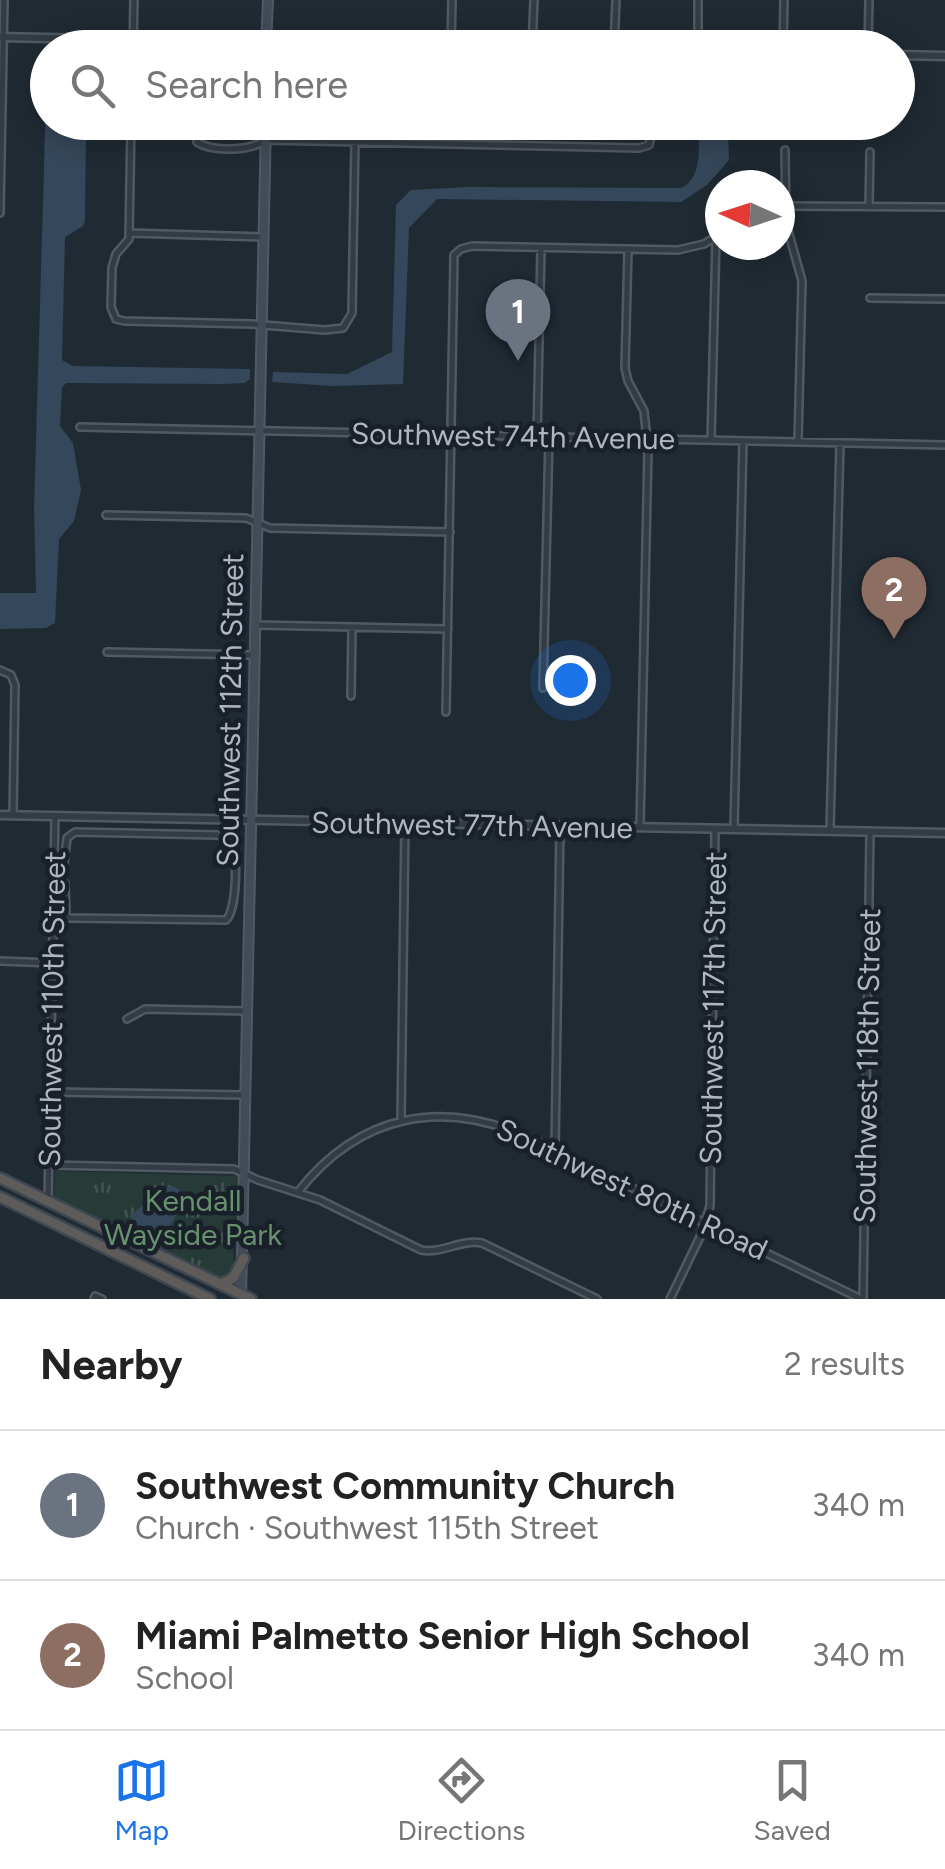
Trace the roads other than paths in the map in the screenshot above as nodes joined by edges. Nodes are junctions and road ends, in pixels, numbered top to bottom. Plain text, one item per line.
1 (4, 0) edge
2 (134, 0) edge
3 (268, 0) edge
4 (452, 0) edge
5 (534, 0) edge
6 (616, 0) edge
7 (698, 0) edge
8 (784, 0) edge
9 (869, 0) edge
10 (133, 30) edge
11 (267, 30) edge
12 (451, 30) edge
13 (533, 30) edge
14 (615, 30) edge
15 (698, 30) edge
16 (783, 30) edge
17 (868, 30) edge
18 (2, 37) edge
19 (30, 38) edge
20 (915, 55) edge
21 (945, 56) edge
22 (131, 140) edge
23 (197, 140) edge
24 (265, 140) junction
25 (650, 140) edge
26 (355, 141) junction
27 (785, 150) dead end
28 (870, 152) dead end
29 (784, 170) edge
30 (795, 206) edge
31 (869, 206) junction
32 (945, 207) edge
33 (0, 212) edge
34 (129, 233) junction
35 (263, 237) junction
36 (705, 242) edge
37 (540, 248) junction
38 (628, 250) junction
39 (795, 255) edge
40 (717, 260) edge
41 (870, 298) dead end
42 (945, 299) edge
43 (261, 325) junction
44 (80, 427) dead end
45 (258, 430) junction
46 (451, 435) junction
47 (537, 437) junction
48 (549, 437) junction
49 (646, 439) junction
50 (711, 440) junction
51 (743, 441) junction
52 (798, 442) junction
53 (840, 443) junction
54 (945, 446) edge
55 (106, 515) dead end
56 (256, 523) junction
57 (450, 532) junction
58 (254, 625) junction
59 (352, 627) junction
60 (448, 629) junction
61 (106, 652) dead end
62 (253, 655) junction
63 (0, 670) edge
64 (543, 688) dead end
65 (351, 696) dead end
66 (446, 712) dead end
67 (0, 815) edge
68 (12, 816) junction
69 (55, 816) junction
70 (250, 821) junction
71 (405, 823) junction
72 (560, 826) junction
73 (640, 828) junction
74 (715, 829) junction
75 (734, 829) junction
76 (830, 831) junction
77 (870, 832) junction
78 (945, 833) edge
79 (54, 872) junction
80 (54, 898) junction
81 (66, 901) junction
82 (0, 961) edge
83 (53, 962) junction
84 (247, 1011) junction
85 (128, 1019) dead end
86 (50, 1092) junction
87 (246, 1095) junction
88 (401, 1122) junction
89 (555, 1150) junction
90 (50, 1165) junction
91 (246, 1174) junction
92 (0, 1178) edge
93 (298, 1192) junction
94 (0, 1197) edge
95 (48, 1201) junction
96 (47, 1220) junction
97 (706, 1222) junction
98 (244, 1258) junction
99 (220, 1284) junction
100 (245, 1298) edge
101 (94, 1299) edge
102 (102, 1299) edge
103 (210, 1299) edge
104 (597, 1299) edge
105 (670, 1299) edge
106 (862, 1299) edge

1 - 18 street
2 - 10 street
3 - 11 main road
4 - 12 street
5 - 13 street
6 - 14 street
7 - 15 street
8 - 16 street
9 - 17 street
18 - 19 street
18 - 33 street
20 - 21 street
22 - 34 street
23 - 24 street
24 - 26 street
24 - 35 main road, Southwest 112th Street
25 - 26 street
26 - 43 street
27 - 29 street
28 - 31 street
30 - 31 street
31 - 32 street
34 - 35 street
34 - 43 street
35 - 43 main road, Southwest 112th Street
36 - 38 street
37 - 38 street
37 - 46 street
37 - 47 street
38 - 49 street
39 - 52 street
40 - 50 street
41 - 42 street
43 - 45 main road, Southwest 112th Street
44 - 45 street, Southwest 74th Avenue
45 - 46 street, Southwest 74th Avenue
45 - 56 main road, Southwest 112th Street
46 - 47 street, Southwest 74th Avenue
46 - 57 street
47 - 48 street, Southwest 74th Avenue
48 - 49 street, Southwest 74th Avenue
48 - 64 street
49 - 50 street, Southwest 74th Avenue
49 - 73 street
50 - 51 street, Southwest 74th Avenue
51 - 52 street, Southwest 74th Avenue
51 - 75 street, Southwest 117th Street
52 - 53 street, Southwest 74th Avenue
53 - 54 street, Southwest 74th Avenue
53 - 76 street
55 - 56 street
56 - 57 street
56 - 58 main road, Southwest 112th Street
57 - 60 street
58 - 59 street
58 - 62 main road, Southwest 112th Street
59 - 60 street
59 - 65 street
60 - 66 street
61 - 62 street
62 - 70 main road, Southwest 112th Street
63 - 68 street
67 - 68 street, Southwest 77th Avenue
68 - 69 street, Southwest 77th Avenue
69 - 70 street, Southwest 77th Avenue
69 - 79 street, Southwest 110th Street
70 - 71 street, Southwest 77th Avenue
70 - 84 main road, Southwest 112th Street
71 - 72 street, Southwest 77th Avenue
71 - 88 street
72 - 73 street, Southwest 77th Avenue
72 - 89 street
73 - 74 street, Southwest 77th Avenue
74 - 75 street, Southwest 77th Avenue
74 - 97 street, Southwest 117th Street
75 - 76 street, Southwest 77th Avenue
76 - 77 street, Southwest 77th Avenue
77 - 78 street, Southwest 77th Avenue
77 - 106 street, Southwest 118th Street
79 - 80 street, Southwest 110th Street
79 - 81 street
79 - 81 street
80 - 81 street
80 - 83 street, Southwest 110th Street
82 - 83 street
83 - 86 street, Southwest 110th Street
84 - 85 street
84 - 87 main road, Southwest 112th Street
86 - 87 street
86 - 90 street, Southwest 110th Street
87 - 91 main road, Southwest 112th Street
88 - 89 street, Southwest 80th Road
88 - 93 street, Southwest 80th Road
89 - 97 street, Southwest 80th Road
90 - 91 street
90 - 95 street, Southwest 110th Street
91 - 93 street
91 - 98 main road, Southwest 112th Street
92 - 95 highway
93 - 104 street
94 - 96 highway
95 - 96 highway
95 - 99 highway
96 - 103 highway
97 - 105 street, Southwest 117th Street
97 - 106 street, Southwest 80th Road
98 - 99 highway
98 - 100 main road, Southwest 112th Street
99 - 100 highway
101 - 102 street

